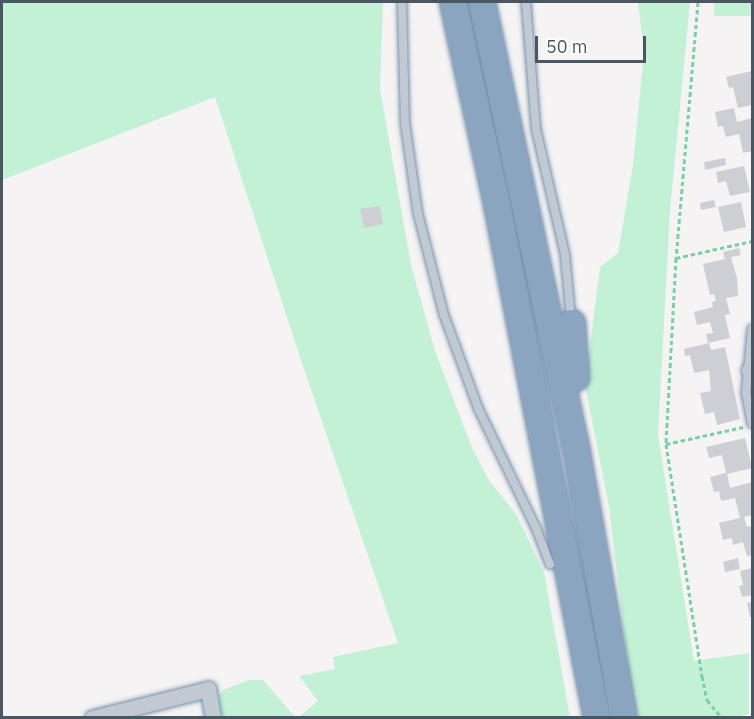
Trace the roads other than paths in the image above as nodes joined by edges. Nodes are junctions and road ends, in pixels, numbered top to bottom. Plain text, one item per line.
1 (402, 2) edge
2 (453, 2) edge
3 (482, 2) edge
4 (526, 2) edge
5 (572, 323) joint
6 (753, 329) edge
7 (751, 370) edge
8 (753, 424) edge
9 (576, 447) junction
10 (550, 564) joint
11 (92, 717) edge
12 (213, 717) edge
13 (597, 717) edge
14 (624, 717) edge

1 - 10 lane
2 - 13 highway
3 - 9 highway
4 - 5 lane
5 - 9 highway
6 - 7 lane
7 - 8 lane
9 - 14 highway
10 - 13 highway
11 - 12 street

